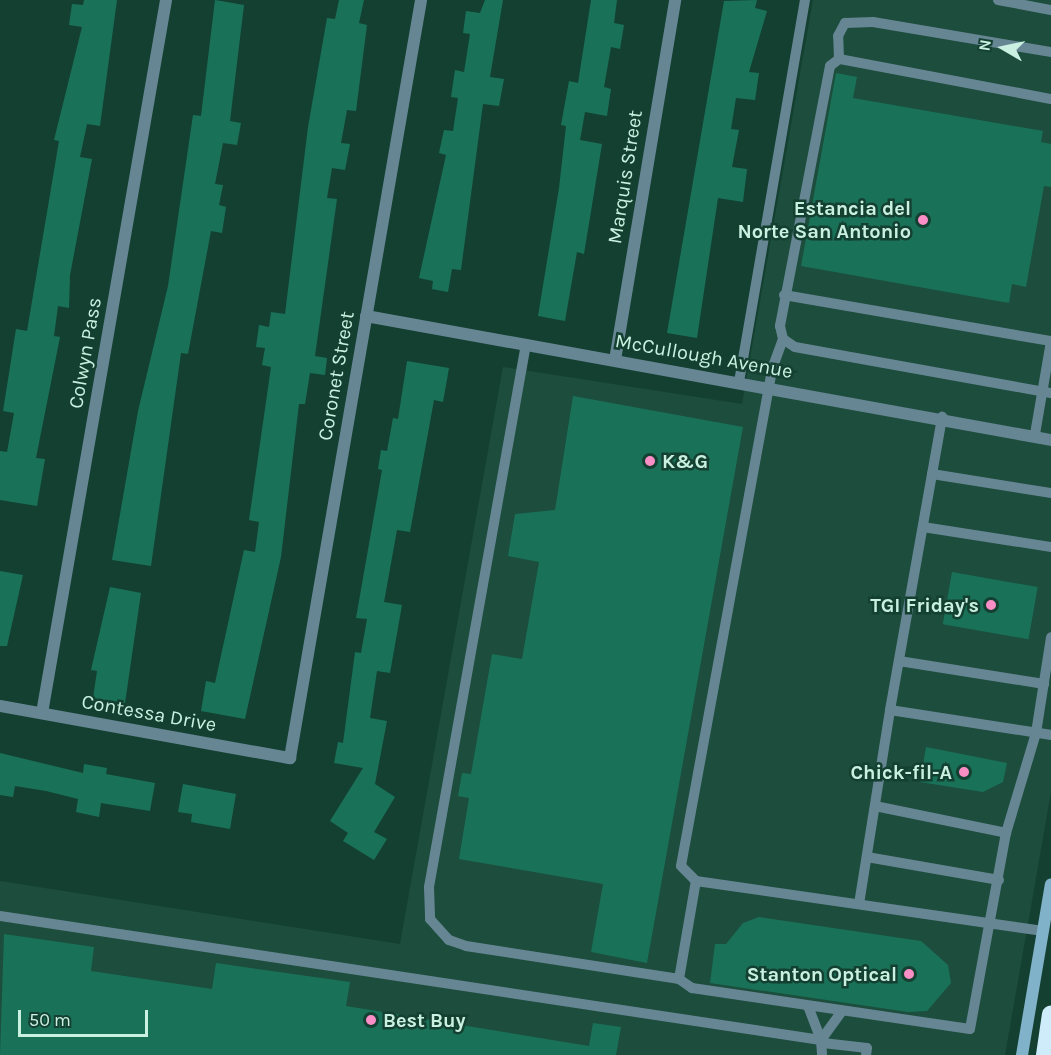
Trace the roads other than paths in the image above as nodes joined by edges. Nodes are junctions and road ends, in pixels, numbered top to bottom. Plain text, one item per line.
1 (166, 0) edge
2 (421, 0) edge
3 (675, 0) edge
4 (806, 0) edge
5 (998, 0) edge
6 (1051, 10) edge
7 (1051, 52) edge
8 (839, 59) junction
9 (1051, 99) edge
10 (784, 295) junction
11 (366, 316) junction
12 (783, 339) junction
13 (1051, 341) edge
14 (526, 344) junction
15 (615, 360) junction
16 (739, 382) junction
17 (770, 387) junction
18 (1046, 392) edge
19 (942, 417) junction
20 (1035, 434) junction
21 (1051, 434) edge
22 (1051, 440) edge
23 (932, 474) junction
24 (1051, 493) edge
25 (923, 527) junction
26 (1051, 547) edge
27 (1051, 637) edge
28 (899, 661) junction
29 (1044, 684) junction
30 (0, 706) edge
31 (890, 710) junction
32 (42, 713) junction
33 (1036, 732) junction
34 (1051, 735) edge
35 (290, 758) joint
36 (875, 806) junction
37 (1006, 833) junction
38 (867, 857) junction
39 (999, 880) junction
40 (696, 881) junction
41 (1051, 884) edge
42 (859, 904) junction
43 (0, 916) edge
44 (990, 923) junction
45 (1043, 931) junction
46 (679, 979) junction
47 (808, 1006) junction
48 (841, 1012) junction
49 (1051, 1014) edge
50 (822, 1046) edge
51 (866, 1055) edge
52 (1022, 1055) edge
53 (1045, 1055) edge

1 - 32 street, Colwyn Pass
2 - 11 street, Coronet Street
3 - 15 street, Marquis Street
4 - 16 lane
5 - 6 lane
7 - 8 lane
8 - 9 lane
8 - 10 lane
10 - 12 lane
10 - 13 lane
11 - 14 street, McCullough Avenue
11 - 35 street, Coronet Street
12 - 17 lane
12 - 18 lane
13 - 18 lane
14 - 15 street, McCullough Avenue
14 - 46 lane
15 - 16 street, McCullough Avenue
16 - 17 street, McCullough Avenue
17 - 19 street, McCullough Avenue
17 - 40 lane
18 - 20 lane
19 - 20 street, McCullough Avenue
19 - 23 lane
20 - 21 street, McCullough Avenue
20 - 22 street, McCullough Avenue
23 - 24 lane
23 - 25 lane
25 - 26 lane
25 - 28 lane
27 - 29 lane
28 - 29 lane
28 - 31 lane
29 - 33 lane
30 - 32 street, Contessa Drive
31 - 33 lane
31 - 36 lane
32 - 35 street, Contessa Drive
33 - 34 lane
33 - 37 lane
36 - 37 lane
36 - 38 lane
37 - 39 lane
38 - 39 lane
38 - 42 lane
39 - 44 lane
40 - 42 lane
40 - 46 lane
41 - 45 main road
42 - 44 lane
43 - 50 lane
44 - 45 lane
44 - 48 lane
45 - 52 main road
46 - 47 lane
47 - 48 lane
47 - 50 lane
48 - 50 lane
49 - 53 highway
50 - 51 lane

